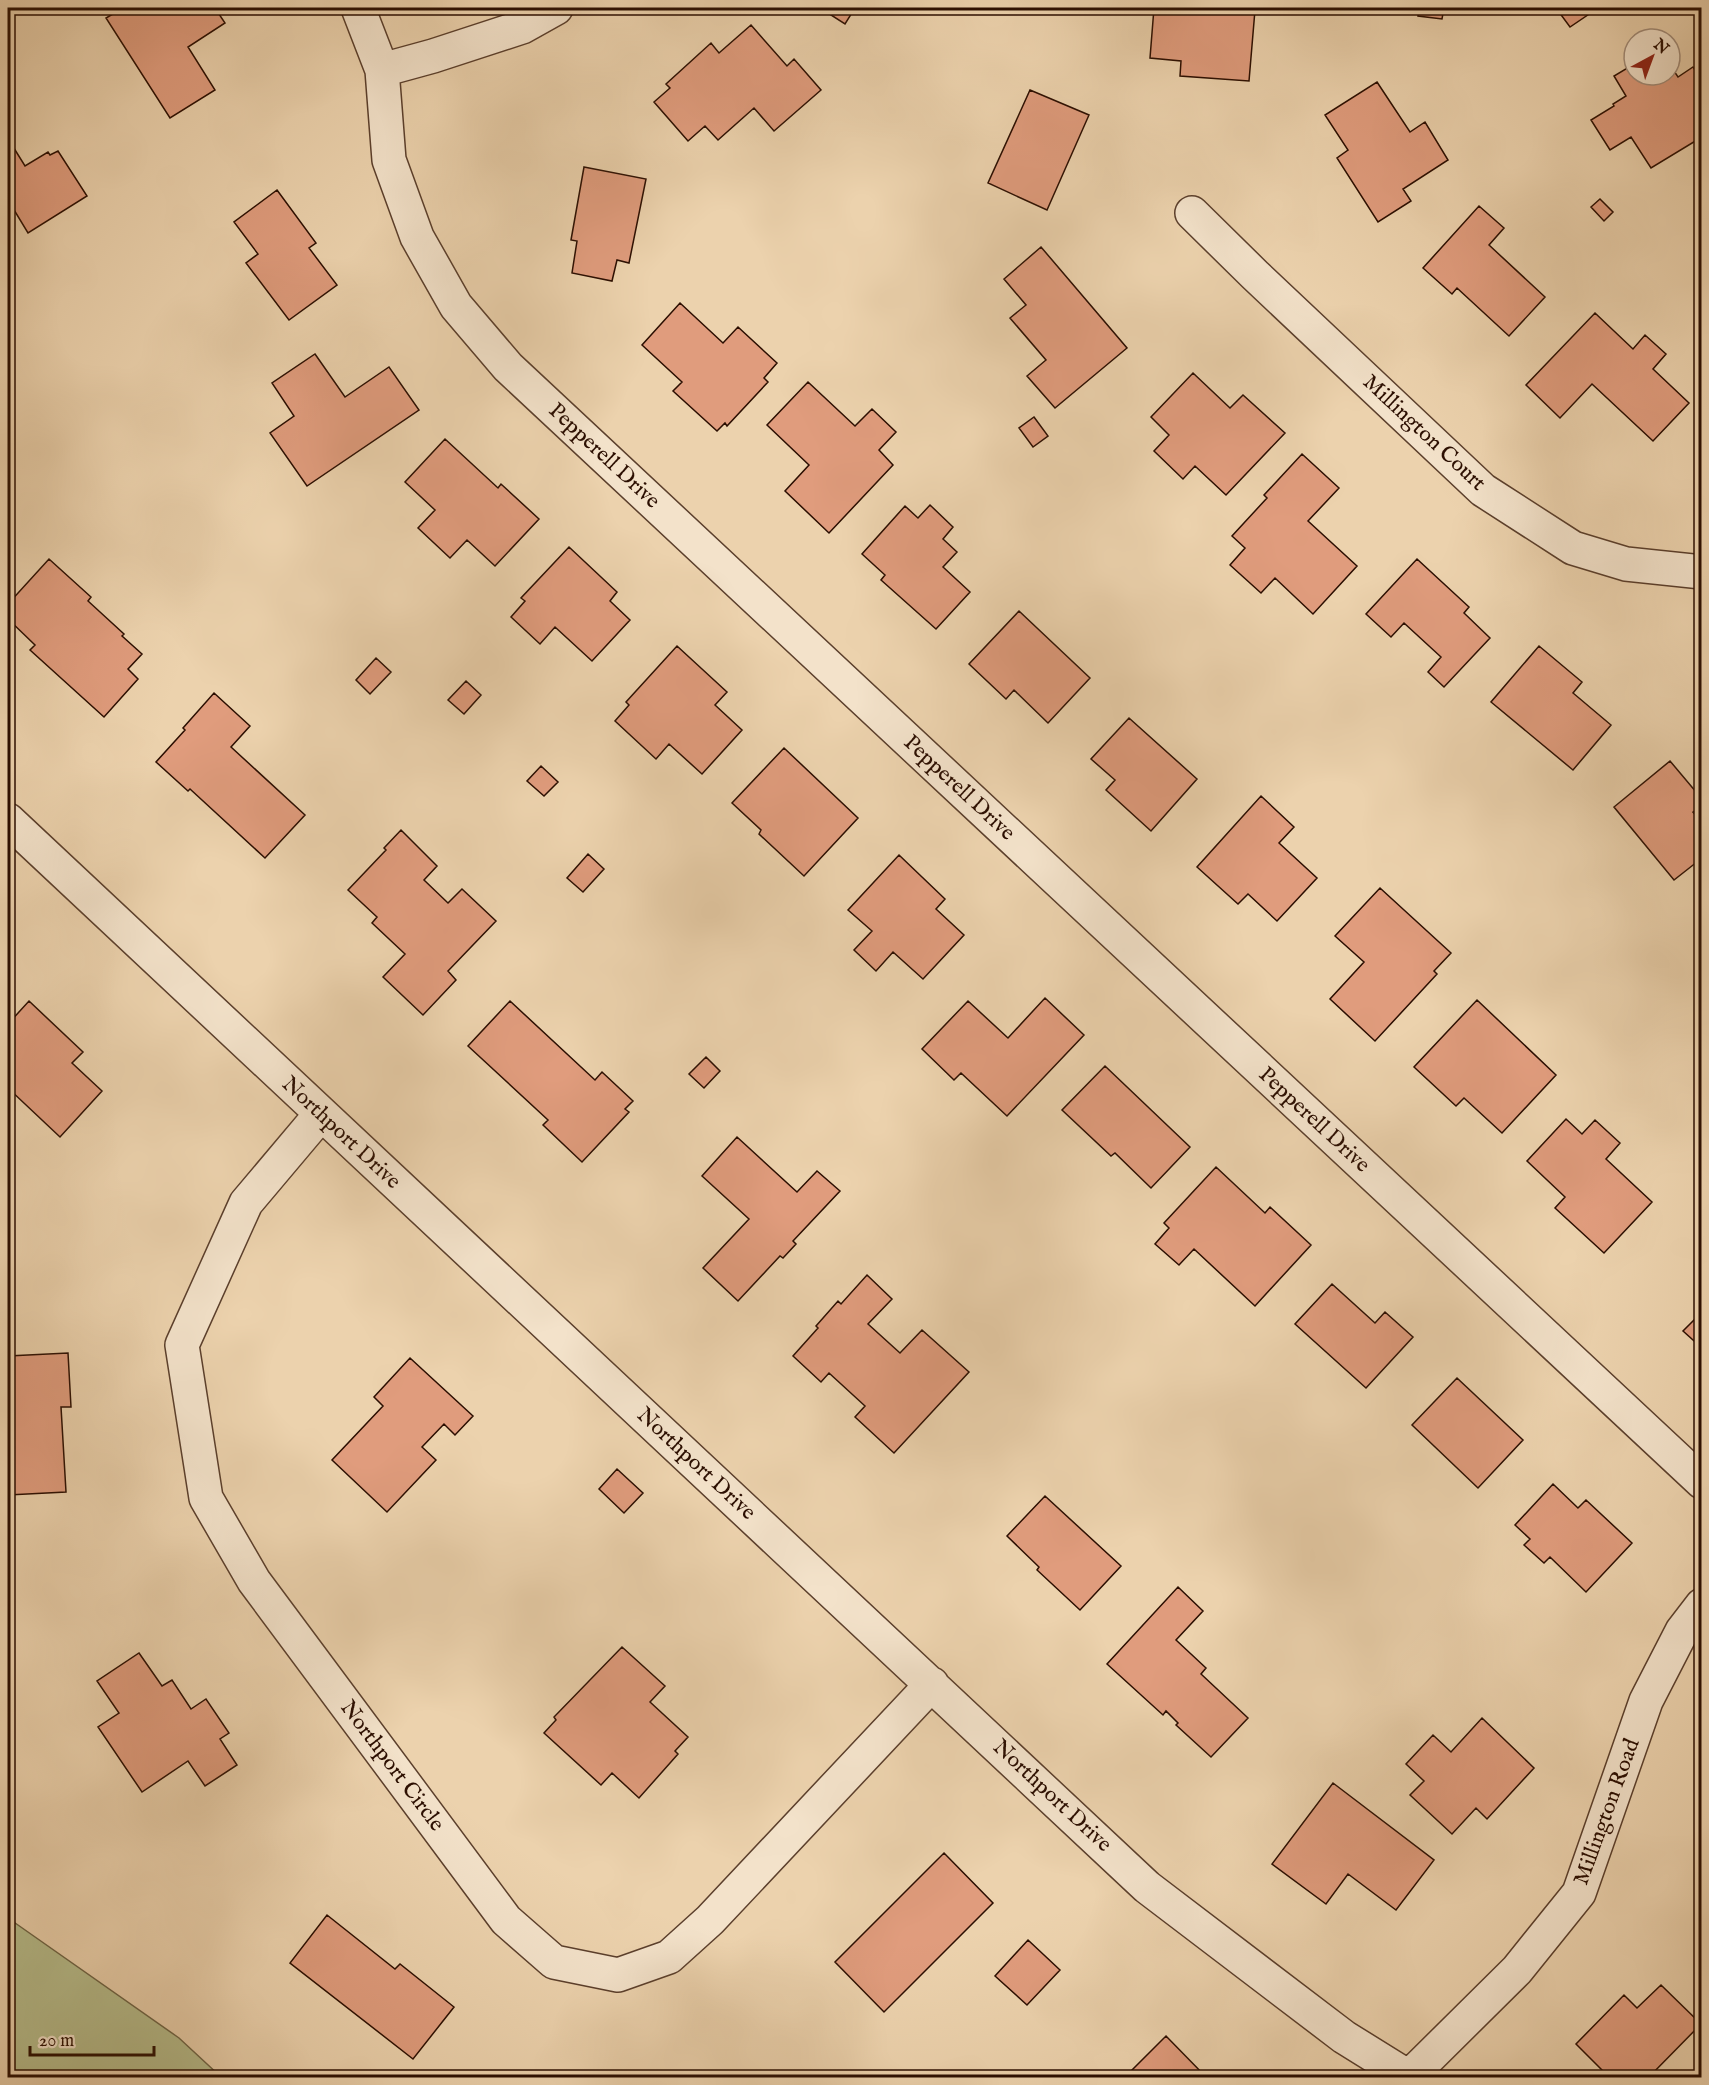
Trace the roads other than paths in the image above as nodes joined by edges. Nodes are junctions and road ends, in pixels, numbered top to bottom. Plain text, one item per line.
1 (358, 8) edge
2 (556, 8) edge
3 (382, 69) junction
4 (1192, 213) dead end
5 (1701, 572) edge
6 (8, 820) edge
7 (321, 1114) junction
8 (1701, 1482) edge
9 (1701, 1605) edge
10 (932, 1684) junction
11 (1409, 2077) edge

1 - 3 street, Pepperell Drive
2 - 3 street
3 - 8 street, Pepperell Drive
4 - 5 street, Millington Court
6 - 7 street, Northport Drive
7 - 10 street, Northport Drive
7 - 10 street, Northport Circle
9 - 11 street, Millington Road
10 - 11 street, Northport Drive

